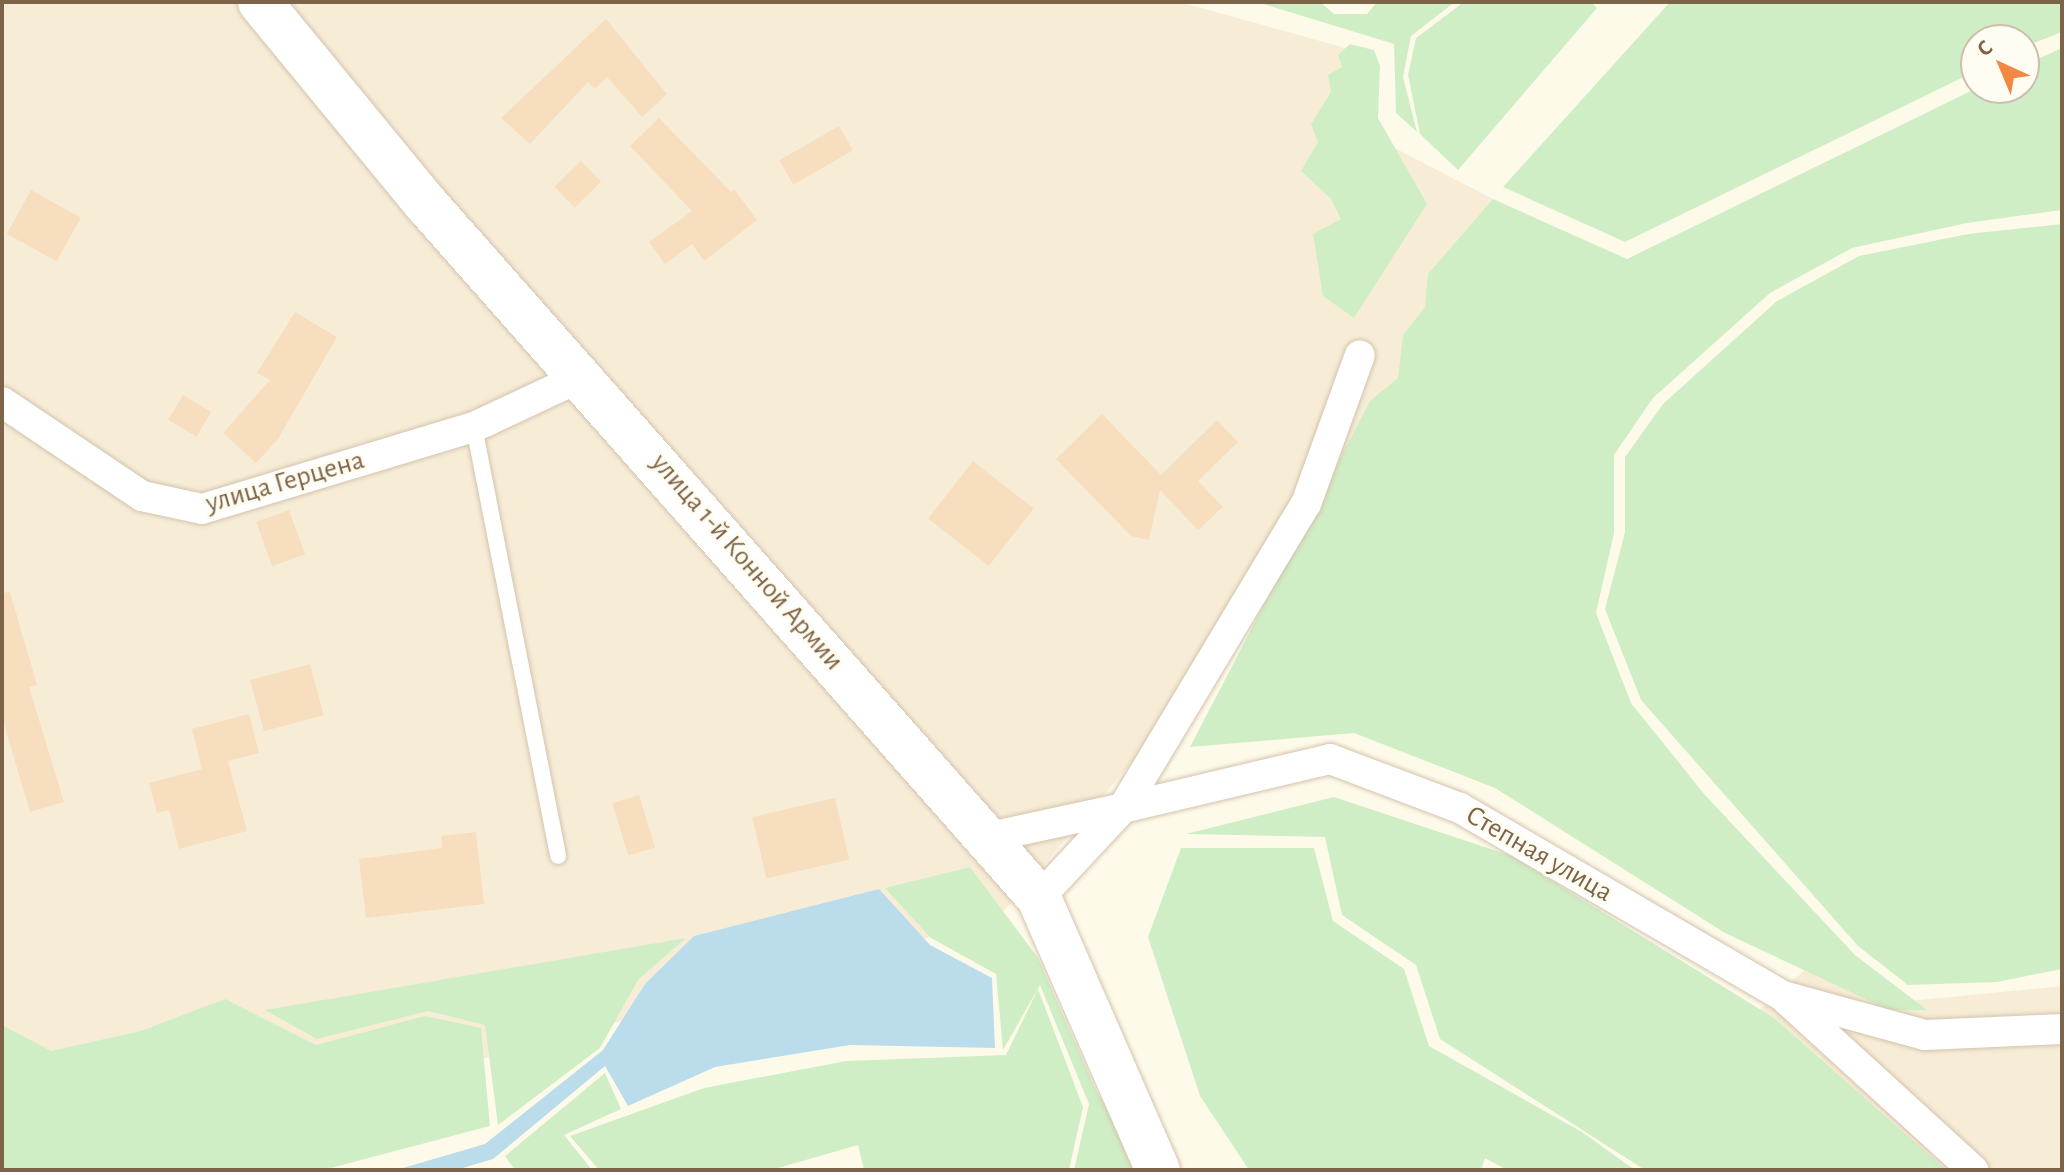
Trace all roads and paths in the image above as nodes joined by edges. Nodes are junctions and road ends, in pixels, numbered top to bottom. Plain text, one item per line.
1 (260, 2) edge
2 (1360, 355) dead end
3 (583, 376) junction
4 (2, 402) edge
5 (474, 427) junction
6 (1123, 808) junction
7 (990, 837) junction
8 (558, 856) dead end
9 (1039, 898) junction
10 (1783, 996) junction
11 (2062, 1029) edge
12 (1158, 1170) edge
13 (1973, 1170) edge

1 - 3 main road, улица 1-й Конной Армии
2 - 6 street
3 - 5 street, улица Герцена
3 - 7 main road, улица 1-й Конной Армии
4 - 5 street, улица Герцена
5 - 8 lane
6 - 7 street, Степная улица
6 - 9 street
6 - 10 street, Степная улица
7 - 9 main road, улица 1-й Конной Армии
9 - 12 main road, улица 1-й Конной Армии
10 - 11 street, Степная улица
10 - 13 street

